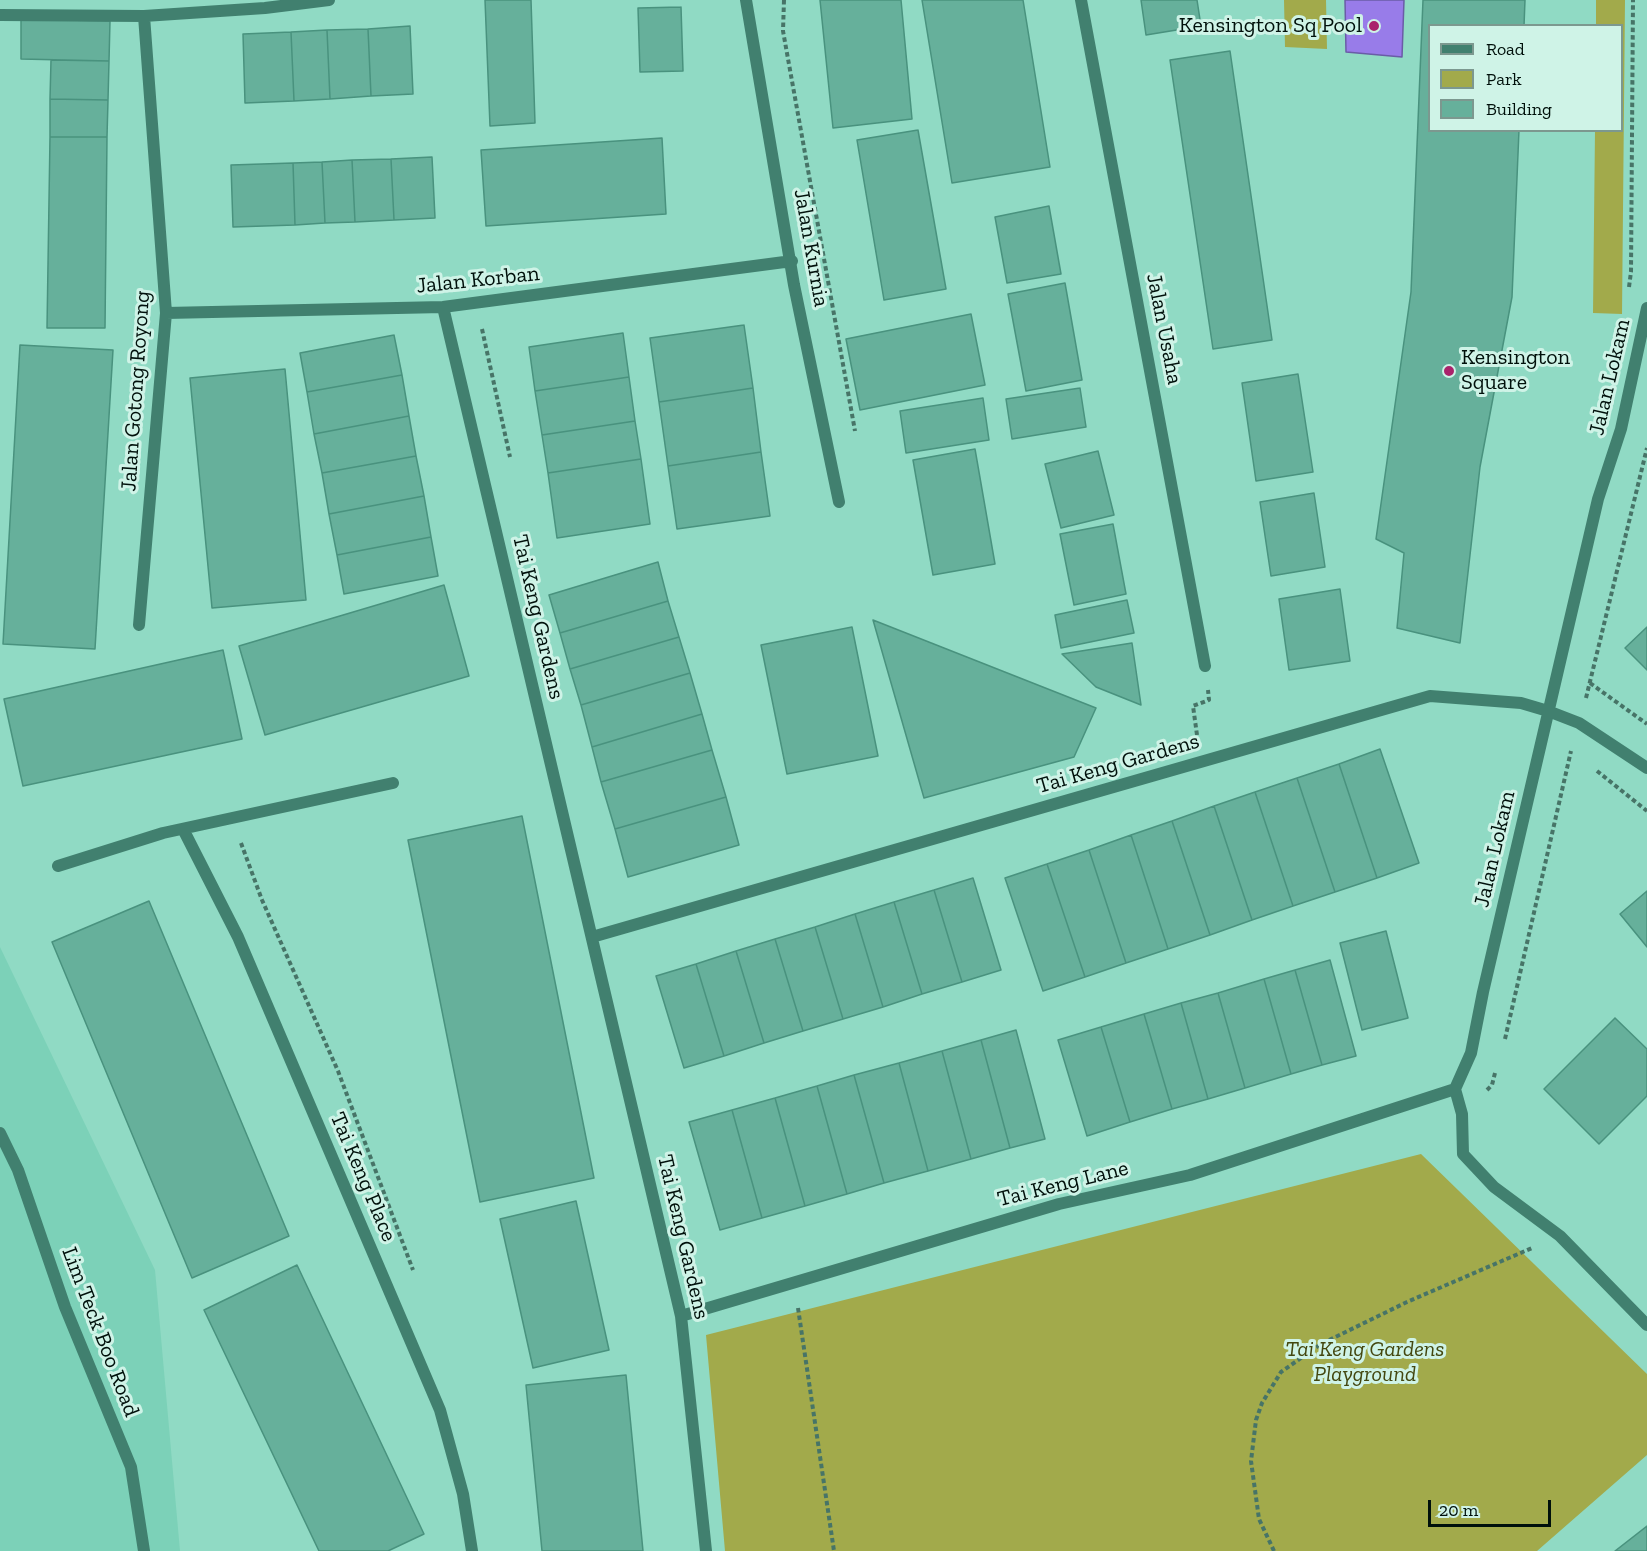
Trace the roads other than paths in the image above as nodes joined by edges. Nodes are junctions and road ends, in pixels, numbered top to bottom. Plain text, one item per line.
1 (329, 0) edge
2 (746, 0) edge
3 (1081, 0) edge
4 (0, 15) edge
5 (144, 16) junction
6 (792, 261) junction
7 (443, 307) junction
8 (1647, 308) edge
9 (166, 313) junction
10 (1644, 344) edge
11 (839, 502) dead end
12 (139, 625) dead end
13 (1205, 666) road end
14 (1548, 711) junction
15 (1647, 768) edge
16 (393, 783) dead end
17 (183, 830) junction
18 (58, 866) dead end
19 (592, 937) junction
20 (1455, 1089) junction
21 (0, 1132) edge
22 (681, 1316) junction
23 (1647, 1325) edge
24 (144, 1551) edge
25 (472, 1551) edge
26 (706, 1551) edge

1 - 5 street
2 - 6 street, Jalan Kurnia
3 - 13 street, Jalan Usaha
4 - 5 street
5 - 9 street, Jalan Gotong Royong
6 - 7 street, Jalan Korban
6 - 11 street, Jalan Kurnia
7 - 9 street, Jalan Korban
7 - 19 street, Tai Keng Gardens
8 - 10 street, Jalan Lokam
9 - 12 street, Jalan Gotong Royong
10 - 14 street, Jalan Lokam
14 - 15 street, Tai Keng Gardens
14 - 19 street, Tai Keng Gardens
14 - 20 street, Jalan Lokam
16 - 17 street
17 - 18 street
17 - 25 street, Tai Keng Place
19 - 22 street, Tai Keng Gardens
20 - 22 street, Tai Keng Lane
20 - 23 street
21 - 24 street, Lim Teck Boo Road
22 - 26 street, Tai Keng Gardens

